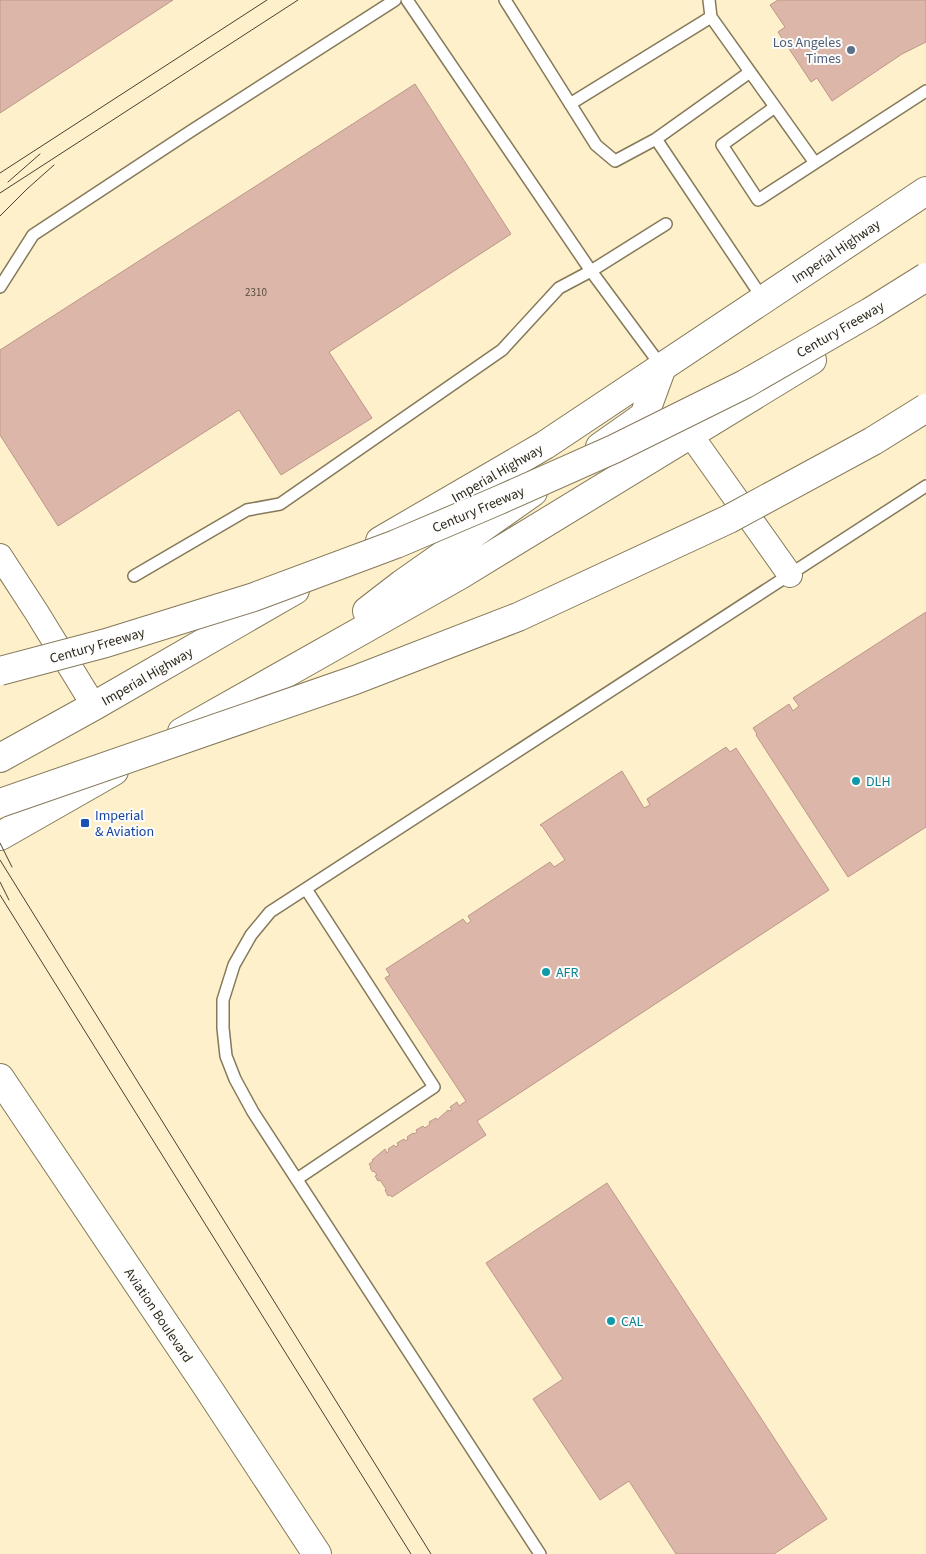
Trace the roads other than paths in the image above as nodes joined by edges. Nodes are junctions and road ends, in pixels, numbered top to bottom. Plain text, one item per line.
1 (395, 0) edge
2 (407, 0) edge
3 (505, 0) edge
4 (709, 0) edge
5 (711, 17) junction
6 (750, 72) junction
7 (926, 91) edge
8 (570, 104) junction
9 (775, 107) junction
10 (656, 139) junction
11 (815, 163) junction
12 (926, 191) edge
13 (666, 224) dead end
14 (591, 271) junction
15 (926, 278) edge
16 (0, 287) edge
17 (926, 288) edge
18 (763, 299) junction
19 (662, 367) junction
20 (926, 408) edge
21 (690, 434) junction
22 (926, 486) edge
23 (0, 556) edge
24 (790, 575) junction
25 (134, 576) dead end
26 (338, 644) junction
27 (0, 671) edge
28 (94, 706) junction
29 (0, 758) edge
30 (0, 803) edge
31 (0, 836) edge
32 (306, 889) junction
33 (0, 1078) edge
34 (297, 1179) junction
35 (317, 1554) edge
36 (540, 1554) edge

1 - 16 lane
2 - 14 lane
3 - 8 lane
4 - 5 lane
5 - 6 lane
5 - 8 lane
6 - 9 lane
6 - 10 lane
7 - 11 lane
8 - 10 lane
9 - 11 lane
9 - 11 lane
10 - 18 lane
12 - 18 main road, Imperial Highway
13 - 14 lane
14 - 19 lane
14 - 25 lane
15 - 27 main road, Century Freeway, bridge
17 - 21 main road
18 - 19 main road, Imperial Highway
19 - 26 main road
19 - 28 main road, Imperial Highway
20 - 30 main road, bridge
21 - 24 street
21 - 26 main road
22 - 24 lane
23 - 28 street
24 - 32 lane
26 - 31 main road
28 - 29 main road, Imperial Highway
32 - 34 lane
32 - 34 lane
33 - 35 main road, Aviation Boulevard
34 - 36 lane

